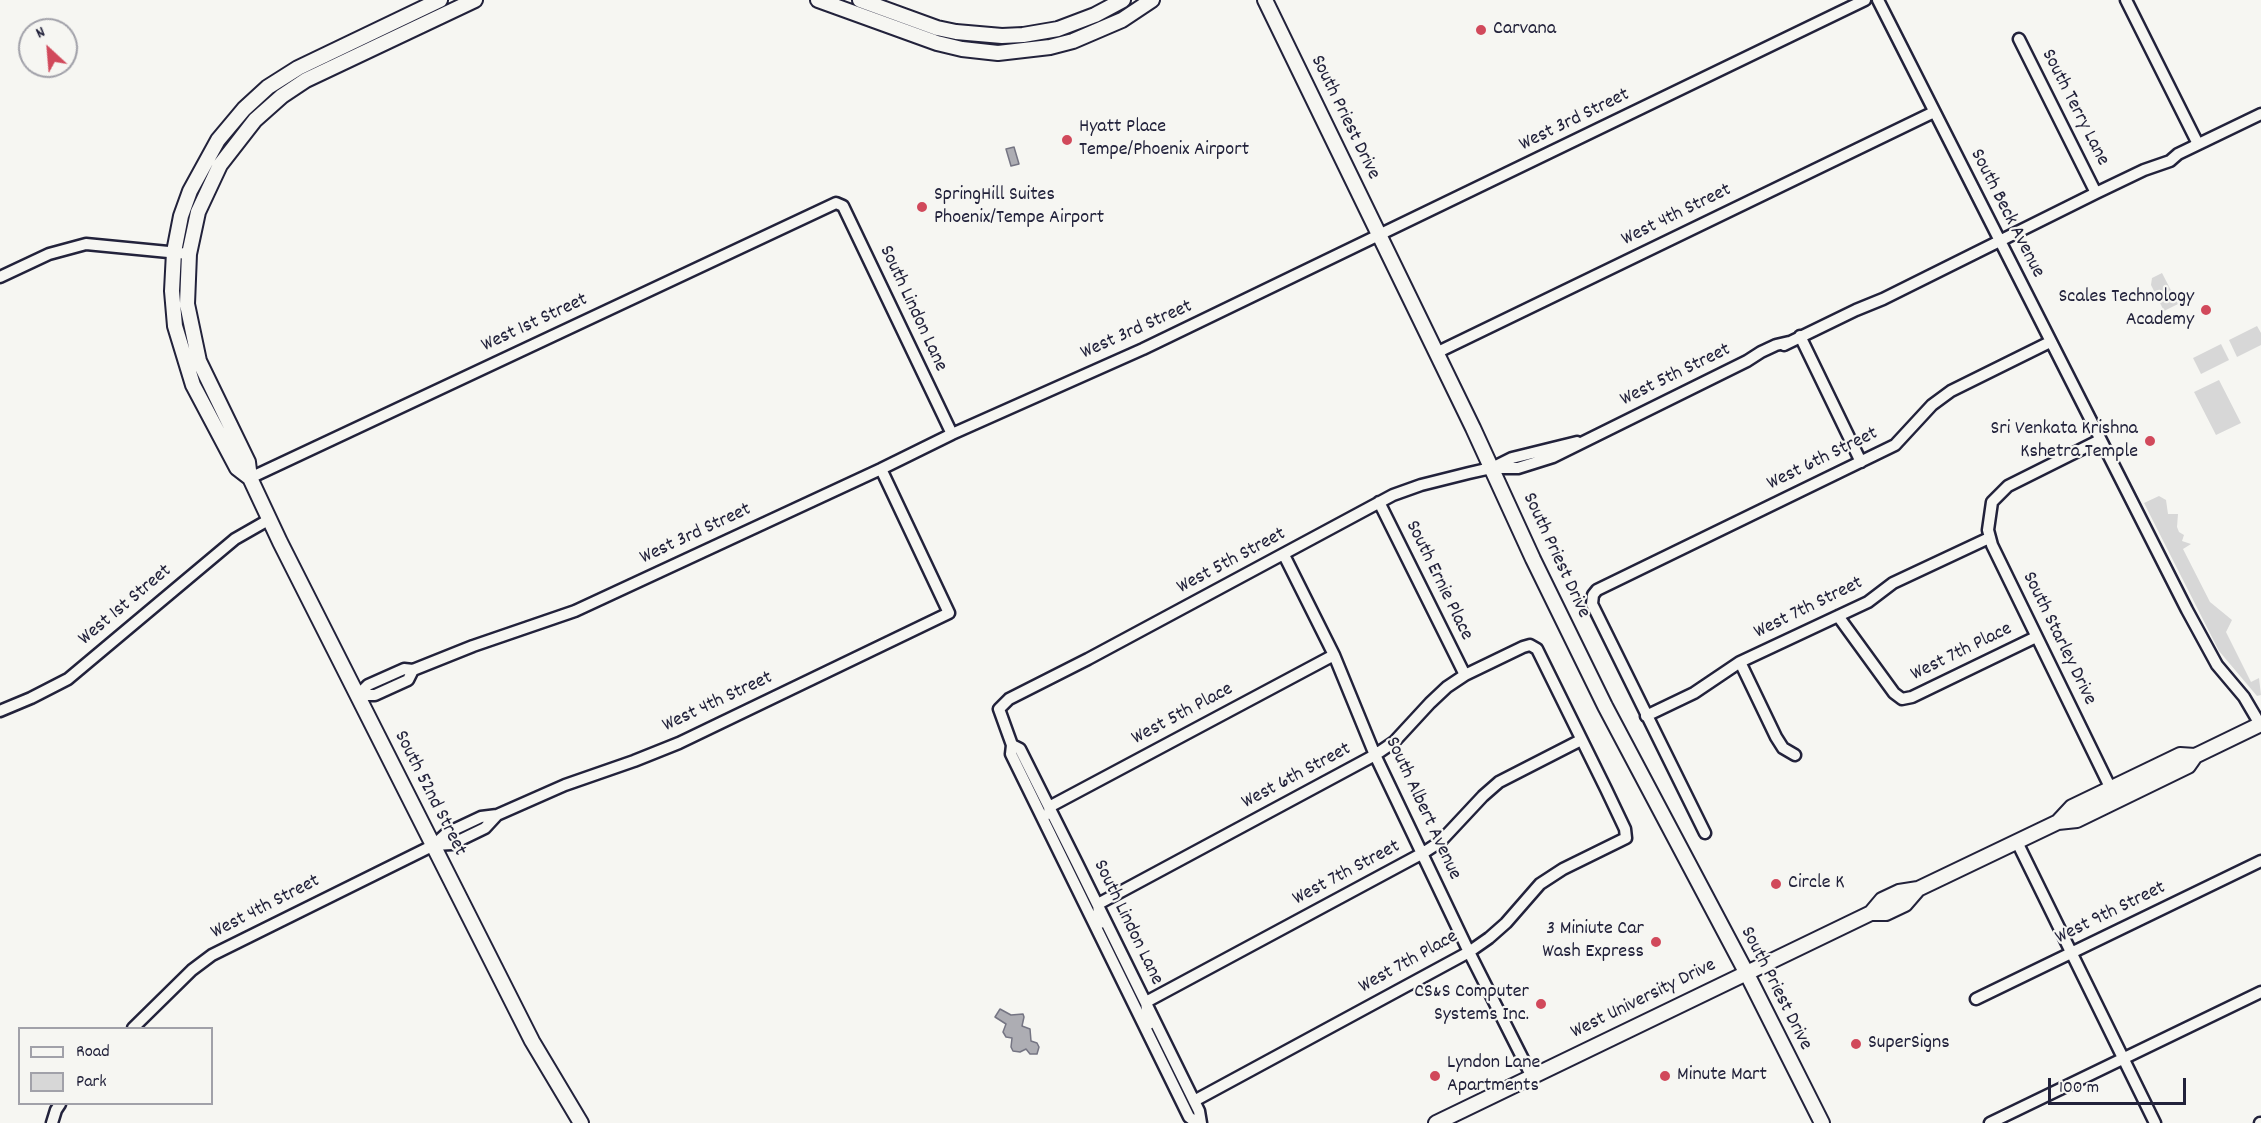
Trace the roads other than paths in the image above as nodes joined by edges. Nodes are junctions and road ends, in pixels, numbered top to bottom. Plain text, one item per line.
1 (440, 0) edge
2 (475, 0) edge
3 (818, 0) edge
4 (860, 0) edge
5 (1123, 0) edge
6 (1152, 0) edge
7 (1265, 0) edge
8 (1865, 0) edge
9 (1878, 0) edge
10 (2126, 0) edge
11 (1045, 32) junction
12 (2019, 39) dead end
13 (962, 49) junction
14 (1934, 112) junction
15 (2261, 114) edge
16 (2198, 144) junction
17 (2096, 193) junction
18 (836, 203) joint
19 (1379, 236) junction
20 (1999, 240) junction
21 (174, 252) junction
22 (189, 254) junction
23 (0, 277) edge
24 (1800, 336) junction
25 (2050, 342) junction
26 (1436, 353) junction
27 (952, 434) junction
28 (2100, 440) junction
29 (1861, 462) junction
30 (1491, 468) junction
31 (881, 469) junction
32 (250, 478) junction
33 (1379, 502) junction
34 (270, 519) junction
35 (1989, 538) junction
36 (1284, 555) junction
37 (1597, 590) joint
38 (1838, 616) junction
39 (2036, 637) junction
40 (1334, 655) junction
41 (1740, 662) junction
42 (1464, 675) junction
43 (358, 695) junction
44 (999, 709) joint
45 (0, 711) edge
46 (1646, 716) junction
47 (2261, 725) edge
48 (1581, 740) junction
49 (1012, 745) junction
50 (1375, 755) junction
51 (1795, 755) dead end
52 (2195, 756) junction
53 (2110, 789) junction
54 (1049, 807) junction
55 (2058, 822) junction
56 (1705, 833) dead end
57 (1054, 842) junction
58 (2017, 842) junction
59 (434, 845) junction
60 (1423, 853) junction
61 (2261, 861) edge
62 (1098, 904) junction
63 (1101, 936) junction
64 (1469, 952) junction
65 (2071, 953) junction
66 (1746, 972) junction
67 (2261, 992) edge
68 (1976, 999) dead end
69 (1146, 1002) junction
70 (135, 1027) edge
71 (1149, 1033) junction
72 (1161, 1058) junction
73 (2123, 1058) junction
74 (1532, 1077) junction
75 (1194, 1101) junction
76 (58, 1107) edge
77 (52, 1123) edge
78 (581, 1123) edge
79 (1199, 1123) edge
80 (1436, 1123) edge
81 (1822, 1123) edge
82 (1990, 1123) edge
83 (2155, 1123) edge

1 - 21 main road
2 - 22 main road
3 - 13 main road
4 - 11 main road
5 - 11 main road
6 - 13 main road
7 - 19 main road, South Priest Drive
8 - 19 street, West 3rd Street
9 - 14 street, South Beck Avenue
10 - 16 street
11 - 13 main road
12 - 17 street, South Terry Lane
14 - 20 street, South Beck Avenue
14 - 26 street, West 4th Street
15 - 16 street, West 5th Street
16 - 17 street, West 5th Street
17 - 20 street, West 5th Street
18 - 27 street, South Lindon Lane
18 - 32 street, West 1st Street
19 - 26 main road, South Priest Drive
19 - 27 street, West 3rd Street
20 - 24 street, West 5th Street
20 - 25 street, South Beck Avenue
21 - 22 street
21 - 23 street
21 - 32 main road
22 - 32 main road
24 - 29 street
24 - 30 street, West 5th Street
25 - 28 street, South Beck Avenue
25 - 29 street, West 6th Street
26 - 30 main road, South Priest Drive
27 - 31 street, West 3rd Street
28 - 35 street, South Starley Drive
28 - 47 street, South Beck Avenue
29 - 37 street, West 6th Street
30 - 33 street, West 5th Street
30 - 66 main road, South Priest Drive
31 - 43 street, West 3rd Street
31 - 59 street, West 4th Street
32 - 34 main road, South 52nd Street
33 - 36 street, West 5th Street
33 - 42 street, South Ernie Place
34 - 43 main road, South 52nd Street
34 - 45 street, West 1st Street
35 - 38 street, West 7th Street
35 - 39 street, South Starley Drive
36 - 40 street, South Albert Avenue
36 - 44 street, West 5th Street
37 - 46 street, South Priest Drive
38 - 39 street, West 7th Place
38 - 41 street, West 7th Street
39 - 53 street, South Starley Drive
40 - 50 street, South Albert Avenue
40 - 54 street, West 5th Place
41 - 46 street, West 7th Street
41 - 51 street
42 - 48 street, West 6th Street
42 - 50 street, West 6th Street
43 - 59 main road, South 52nd Street
44 - 49 street, South Lindon Lane
46 - 56 street, South Priest Drive
47 - 52 main road, West University Drive
48 - 60 street, West 7th Street
48 - 64 street, West 7th Place
49 - 54 street, South Lindon Lane
49 - 57 street, South Lindon Lane
50 - 60 street, South Albert Avenue
50 - 62 street, West 6th Street
52 - 53 main road, West University Drive
52 - 55 main road, West University Drive
53 - 55 main road, West University Drive
54 - 57 street
54 - 62 street, South Lindon Lane
55 - 58 main road, West University Drive
57 - 63 street, South Lindon Lane
58 - 65 street
58 - 66 main road, West University Drive
59 - 70 street, West 4th Street
59 - 78 main road, South 52nd Street
60 - 64 street, South Albert Avenue
60 - 69 street, West 7th Street
61 - 65 street, West 9th Street
62 - 63 street
62 - 69 street, South Lindon Lane
63 - 71 street, South Lindon Lane
64 - 74 street, South Albert Avenue
64 - 75 street, West 7th Place
65 - 68 street, West 9th Street
65 - 73 street
66 - 74 main road, West University Drive
66 - 81 main road, South Priest Drive
67 - 73 street
69 - 71 street
69 - 75 street, South Lindon Lane
71 - 72 street, South Lindon Lane
72 - 75 street
72 - 79 street, South Lindon Lane
73 - 82 street
73 - 83 street
74 - 80 main road, West University Drive
75 - 79 street, South Lindon Lane
76 - 77 street

